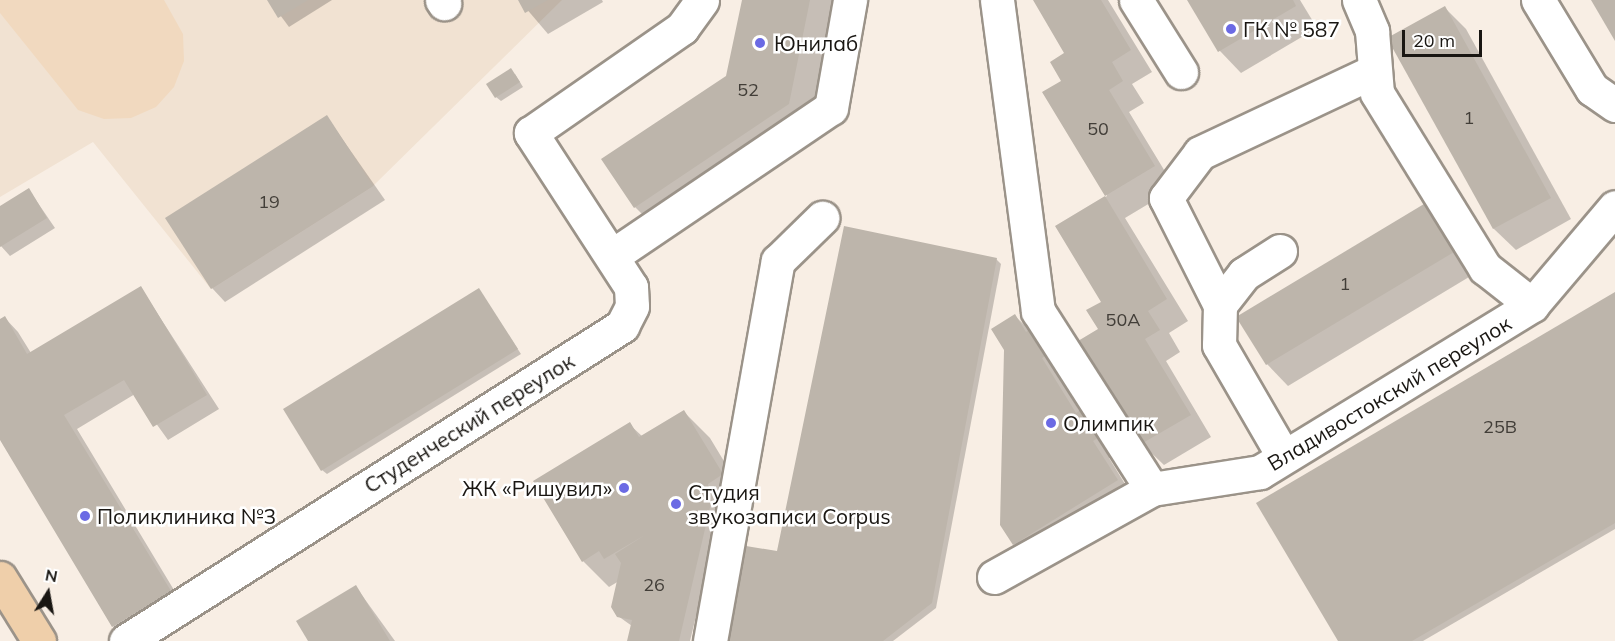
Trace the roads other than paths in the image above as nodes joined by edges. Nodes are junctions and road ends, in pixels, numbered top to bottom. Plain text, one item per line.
1 (702, 0) edge
2 (850, 0) edge
3 (997, 0) edge
4 (1136, 0) edge
5 (1359, 0) edge
6 (1538, 0) edge
7 (1181, 72) dead end
8 (1372, 72) junction
9 (1615, 105) edge
10 (1615, 207) edge
11 (822, 218) dead end
12 (1280, 251) dead end
13 (612, 256) junction
14 (1220, 305) junction
15 (1532, 305) junction
16 (1284, 457) junction
17 (1152, 489) junction
18 (994, 577) dead end
19 (0, 578) edge
20 (39, 641) edge
21 (126, 641) edge
22 (710, 641) edge

1 - 13 street, Студенческий переулок
2 - 13 street
3 - 17 street
4 - 7 street
5 - 8 street
6 - 9 street
8 - 14 street
8 - 15 street
10 - 15 street, Владивостокский переулок
11 - 22 street
12 - 14 street
13 - 21 street, Студенческий переулок
14 - 16 street
15 - 16 street, Владивостокский переулок
16 - 17 street, Владивостокский переулок
17 - 18 street, Владивостокский переулок
19 - 20 main road

